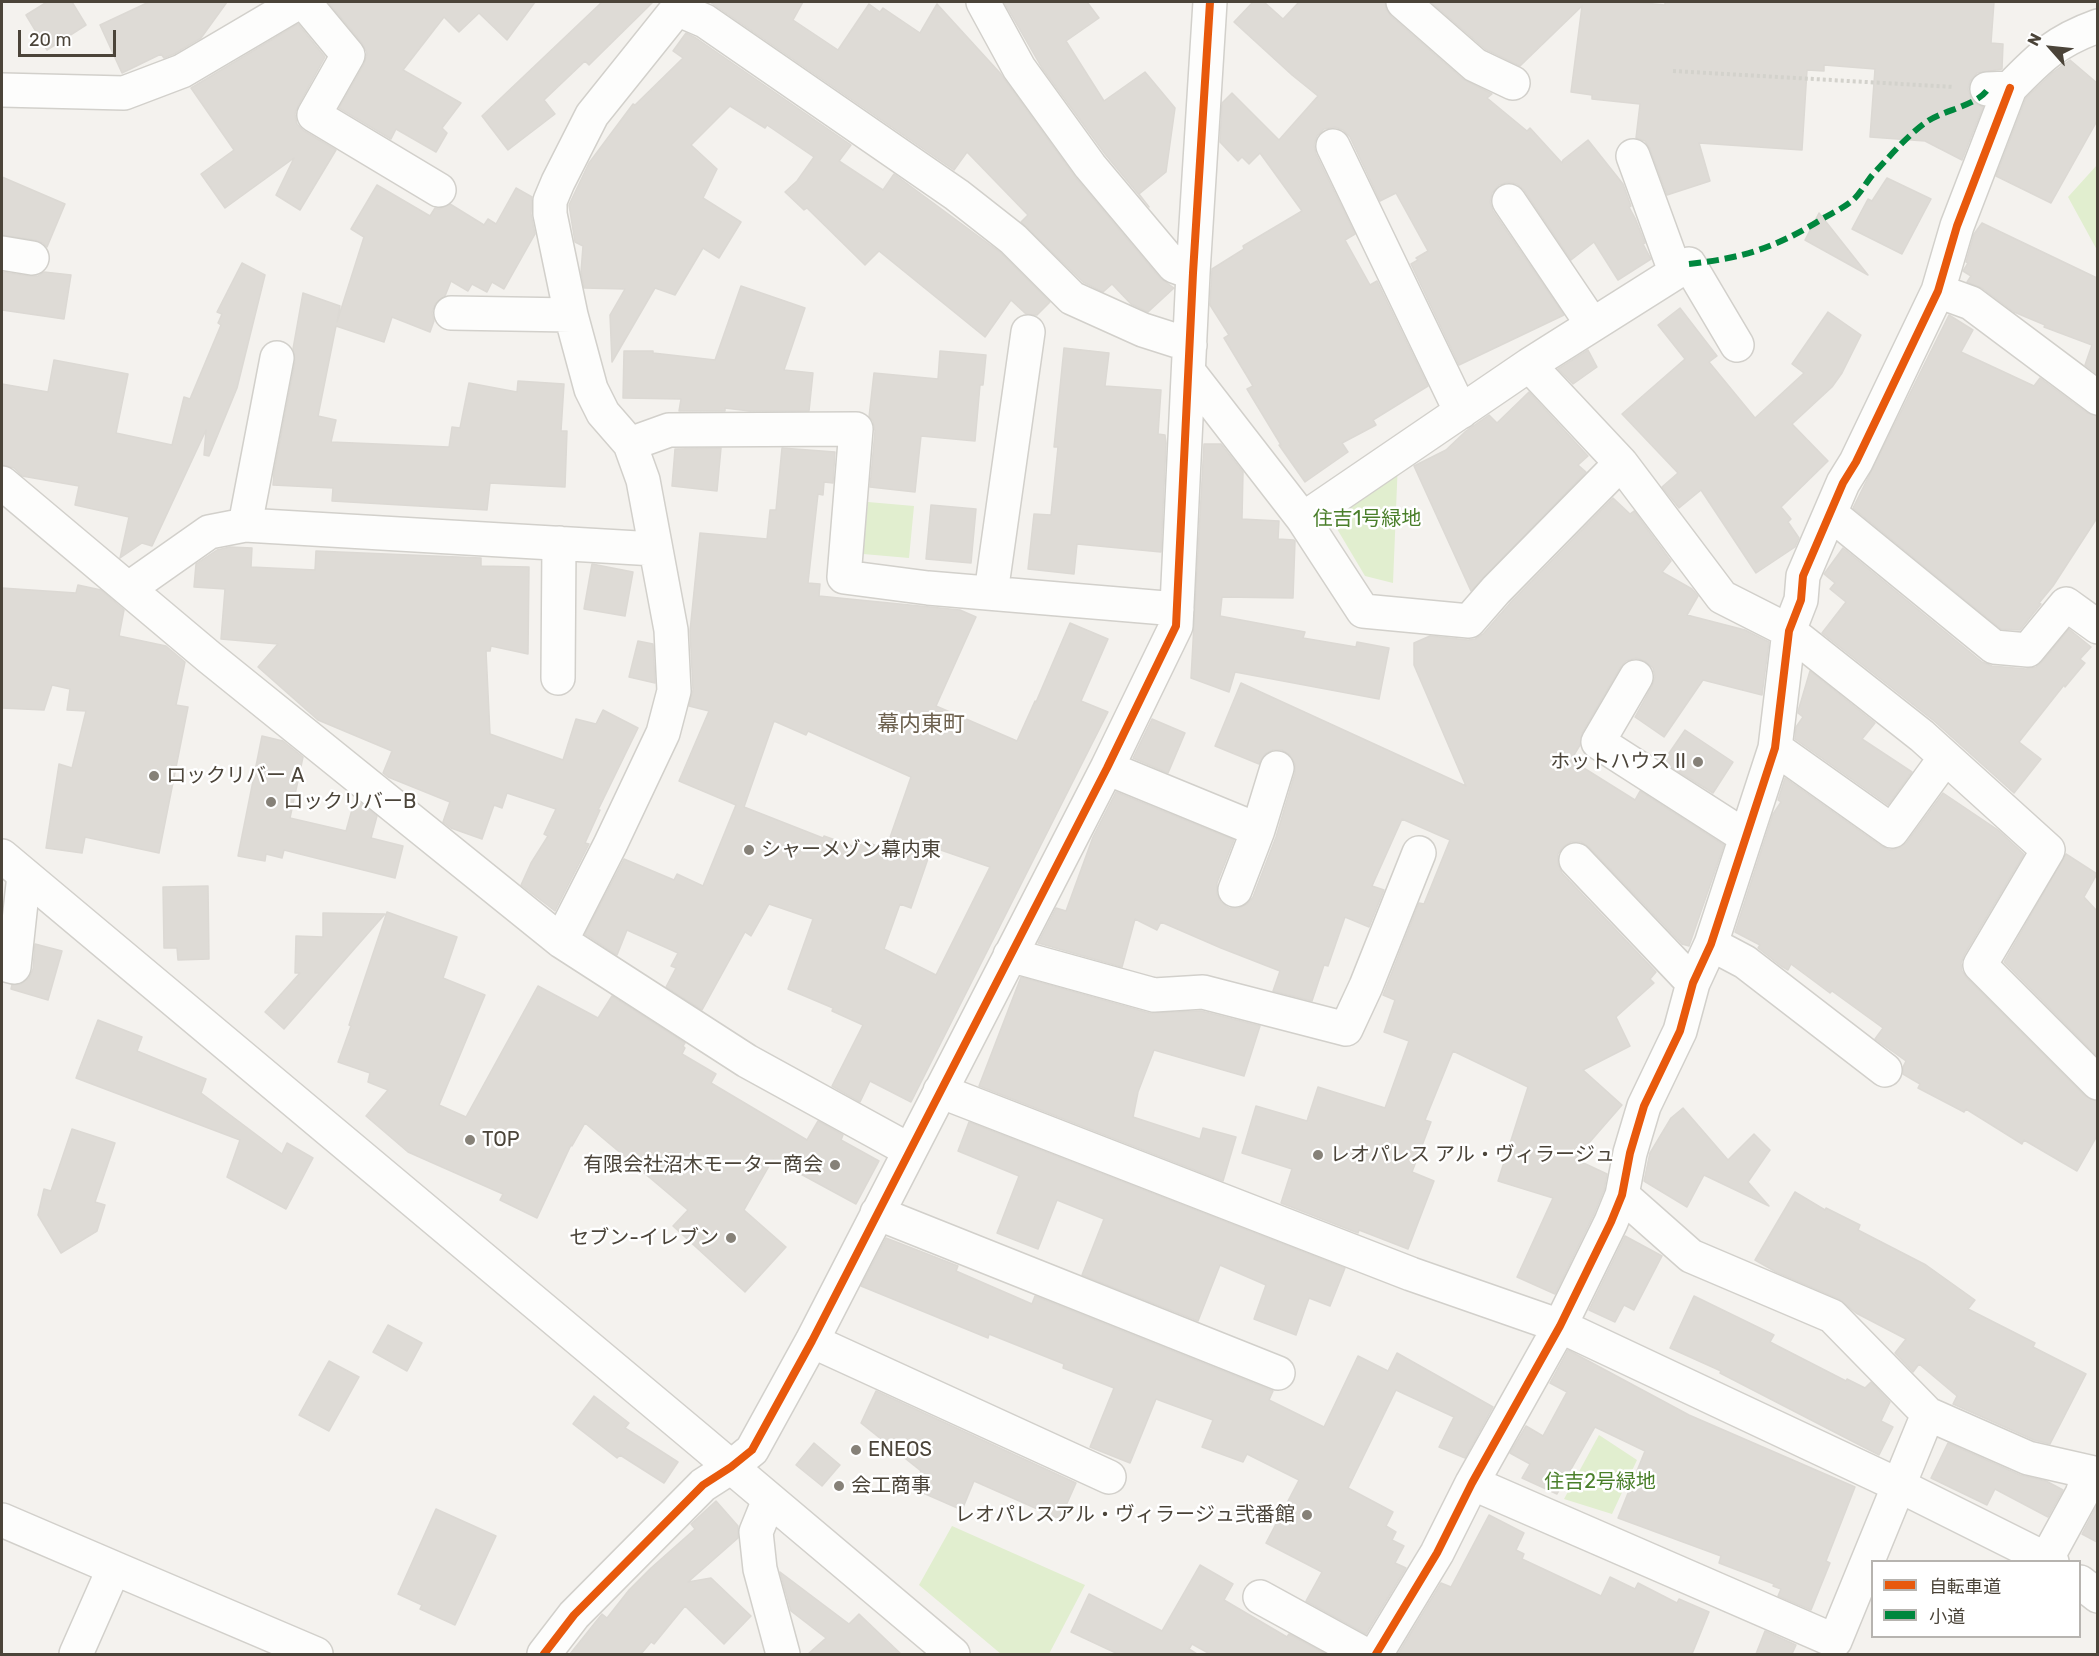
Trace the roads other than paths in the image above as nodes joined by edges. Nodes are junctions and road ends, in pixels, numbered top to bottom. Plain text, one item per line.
1 (299, 2) edge
2 (304, 2) edge
3 (983, 2) edge
4 (1210, 2) edge
5 (1403, 2) edge
6 (677, 5) edge
7 (2097, 26) edge
8 (1513, 83) dead end
9 (2, 90) edge
10 (1333, 146) dead end
11 (1633, 156) dead end
12 (439, 190) dead end
13 (1509, 201) dead end
14 (1675, 271) junction
15 (1193, 273) junction
16 (1938, 291) junction
17 (451, 313) dead end
18 (571, 315) junction
19 (1592, 324) junction
20 (1028, 332) dead end
21 (1737, 345) dead end
22 (277, 358) dead end
23 (1189, 359) junction
24 (1529, 365) junction
25 (2097, 398) edge
26 (1461, 412) junction
27 (630, 444) junction
28 (1621, 463) junction
29 (2, 483) edge
30 (1831, 514) junction
31 (1303, 519) junction
32 (245, 525) junction
33 (559, 543) junction
34 (656, 549) junction
35 (128, 589) junction
36 (991, 593) junction
37 (1177, 609) junction
38 (2097, 627) edge
39 (1789, 631) junction
40 (1636, 677) dead end
41 (558, 678) dead end
42 (1775, 748) junction
43 (1945, 758) junction
44 (1107, 768) junction
45 (1278, 768) dead end
46 (1258, 830) junction
47 (1746, 837) junction
48 (1419, 853) dead end
49 (1576, 860) dead end
50 (13, 865) edge
51 (1235, 890) dead end
52 (561, 941) junction
53 (1711, 944) junction
54 (1010, 955) junction
55 (2, 964) edge
56 (1693, 983) junction
57 (1885, 1070) dead end
58 (2097, 1083) edge
59 (940, 1091) junction
60 (909, 1150) junction
61 (1622, 1195) junction
62 (877, 1213) junction
63 (1560, 1326) junction
64 (812, 1341) junction
65 (1278, 1373) dead end
66 (1928, 1414) junction
67 (731, 1467) junction
68 (2093, 1473) edge
69 (1109, 1477) dead end
70 (1472, 1483) junction
71 (1898, 1485) junction
72 (769, 1500) junction
73 (2, 1520) edge
74 (2050, 1560) edge
75 (114, 1568) junction
76 (2081, 1584) edge
77 (2097, 1596) edge
78 (1260, 1597) dead end
79 (76, 1654) edge
80 (316, 1654) edge
81 (544, 1654) edge
82 (783, 1654) edge
83 (952, 1654) edge
84 (1364, 1654) edge
85 (1376, 1654) edge

1 - 9 street
2 - 12 street
3 - 15 street
4 - 15 street
5 - 8 street
6 - 18 street
6 - 23 street
7 - 16 street
10 - 26 street
11 - 14 street
13 - 19 street
14 - 19 street
14 - 21 street
15 - 23 street
16 - 25 street
16 - 30 street
17 - 18 street
18 - 27 street
19 - 24 street
20 - 36 street
22 - 32 street
23 - 31 street
23 - 37 street
24 - 26 street
24 - 28 street
26 - 31 street
27 - 34 street
27 - 36 street
28 - 31 street
28 - 39 street
29 - 35 street
30 - 38 street
30 - 39 street
32 - 33 street
32 - 35 street
33 - 34 street
33 - 41 street
34 - 52 street
35 - 52 street
36 - 37 street
37 - 44 street
39 - 42 street
39 - 43 street
40 - 47 street
42 - 43 street
42 - 47 street
43 - 58 street
44 - 46 street
44 - 54 street
45 - 46 street
46 - 51 street
47 - 53 street
48 - 54 street
49 - 56 street
50 - 55 street
50 - 67 street
52 - 60 street
53 - 56 street
53 - 57 street
54 - 59 street
56 - 61 street
59 - 60 street
59 - 63 street
60 - 62 street
61 - 63 street
61 - 66 street
62 - 64 street
62 - 65 street
63 - 70 street
63 - 71 street
64 - 67 street
64 - 69 street
66 - 68 street
66 - 71 street
67 - 72 street
67 - 81 street
68 - 74 street
70 - 71 street
70 - 85 street
71 - 74 street
72 - 82 street
72 - 83 street
73 - 75 street
75 - 79 street
75 - 80 street
76 - 77 street
78 - 84 street

